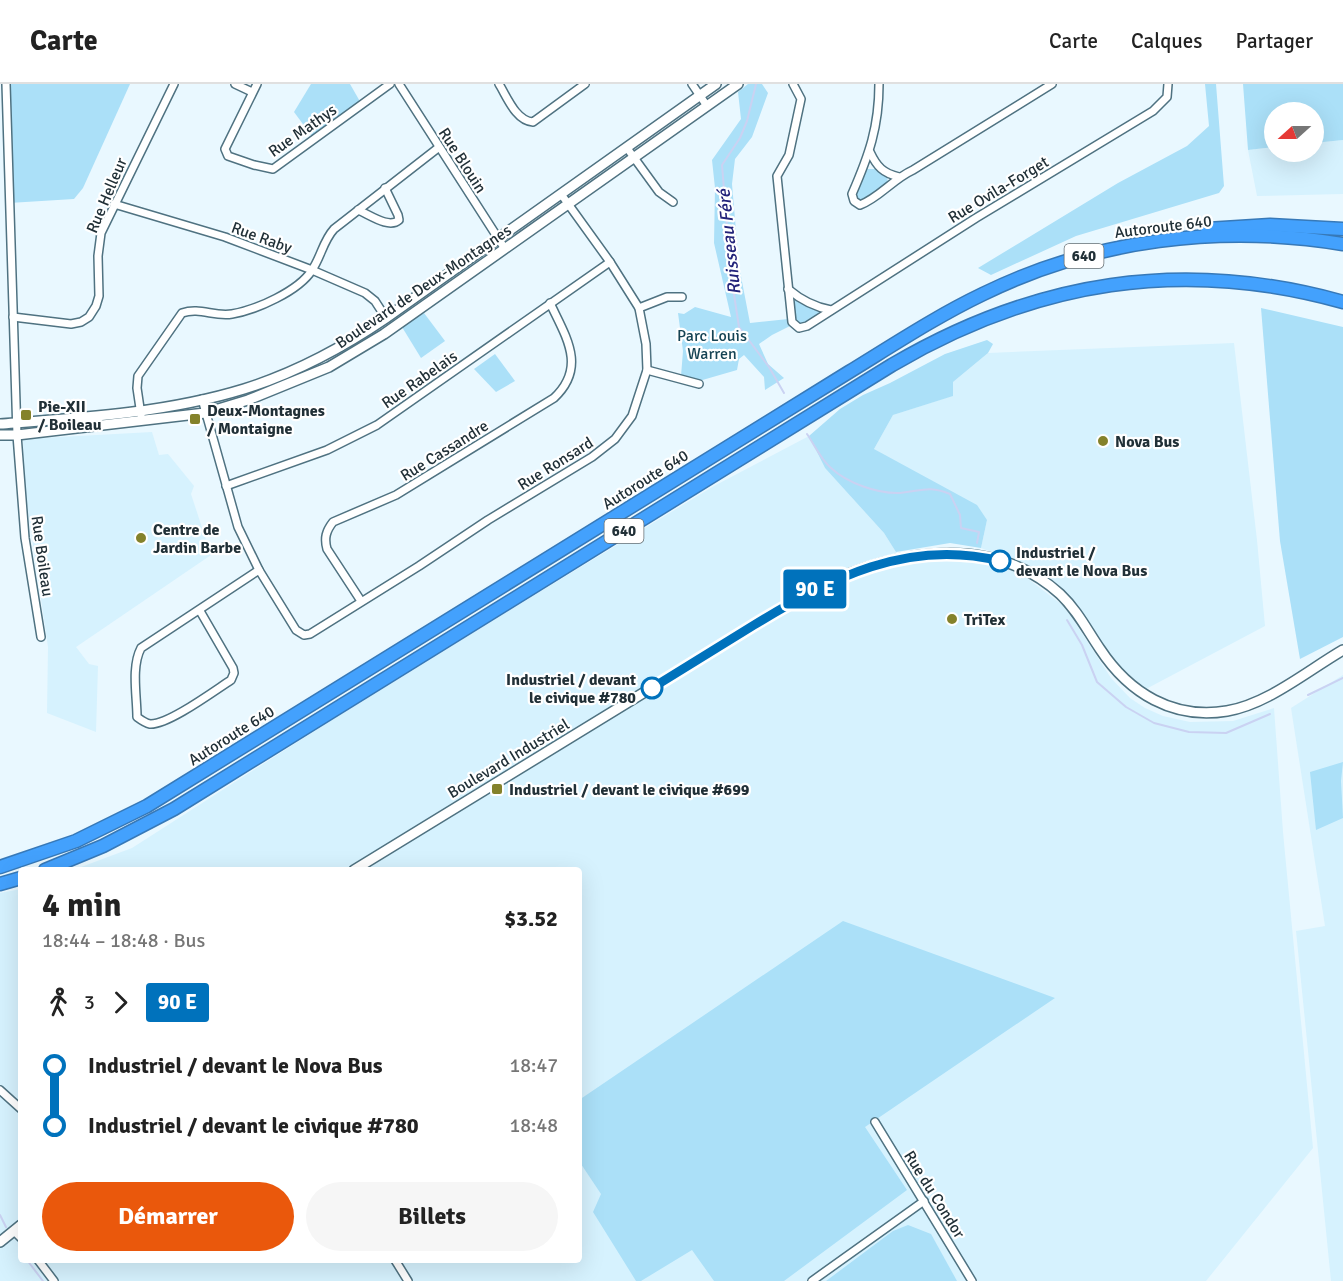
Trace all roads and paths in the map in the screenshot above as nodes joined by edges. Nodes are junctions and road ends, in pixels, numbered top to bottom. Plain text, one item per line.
1 (6, 84) edge
2 (174, 84) edge
3 (235, 84) edge
4 (256, 84) edge
5 (390, 84) edge
6 (399, 84) edge
7 (499, 84) edge
8 (585, 84) edge
9 (693, 84) edge
10 (716, 84) edge
11 (738, 84) edge
12 (793, 84) edge
13 (879, 84) edge
14 (1052, 84) edge
15 (1168, 84) edge
16 (252, 92) junction
17 (700, 95) junction
18 (706, 106) junction
19 (438, 148) junction
20 (627, 148) junction
21 (870, 152) junction
22 (633, 158) junction
23 (898, 177) junction
24 (385, 188) junction
25 (561, 194) junction
26 (673, 202) dead end
27 (114, 204) junction
28 (568, 204) junction
29 (358, 210) junction
30 (1343, 229) edge
31 (1257, 230) junction
32 (498, 239) junction
33 (1343, 244) edge
34 (505, 249) junction
35 (610, 262) junction
36 (312, 270) junction
37 (788, 289) junction
38 (682, 297) dead end
39 (1343, 302) edge
40 (550, 303) junction
41 (639, 309) junction
42 (831, 310) junction
43 (14, 317) junction
44 (386, 318) junction
45 (647, 370) junction
46 (699, 384) dead end
47 (202, 399) junction
48 (140, 410) junction
49 (205, 413) junction
50 (141, 422) junction
51 (16, 423) junction
52 (0, 424) edge
53 (0, 435) edge
54 (17, 435) junction
55 (226, 486) junction
56 (259, 570) junction
57 (361, 601) junction
58 (200, 610) junction
59 (41, 637) dead end
60 (1343, 650) edge
61 (1343, 655) edge
62 (1330, 658) junction
63 (0, 867) edge
64 (52, 867) edge
65 (359, 867) edge
66 (18, 879) edge
67 (0, 884) edge
68 (0, 1090) edge
69 (18, 1106) edge
70 (875, 1122) dead end
71 (924, 1201) junction
72 (18, 1232) edge
73 (0, 1242) edge
74 (40, 1263) edge
75 (397, 1263) edge
76 (54, 1281) edge
77 (408, 1281) edge
78 (812, 1281) edge
79 (972, 1281) edge

1 - 43 street, Rue Boileau
2 - 27 street, Rue Helleur
3 - 16 street
4 - 16 street, Rue Mathys
5 - 16 street, Rue Mathys
6 - 19 street, Rue Blouin
7 - 8 street
9 - 17 street
10 - 17 street, Boulevard de Deux-Montagnes
11 - 18 street, Boulevard de Deux-Montagnes
12 - 37 street, Rue Ovila-Forget
13 - 21 street
14 - 23 street
15 - 42 street, Rue Ovila-Forget
17 - 18 street
17 - 20 street, Boulevard de Deux-Montagnes
18 - 22 street, Boulevard de Deux-Montagnes
19 - 24 street
19 - 32 street, Rue Blouin
20 - 22 street
20 - 25 street, Boulevard de Deux-Montagnes
21 - 23 street
21 - 23 street
22 - 26 street
22 - 28 street, Boulevard de Deux-Montagnes
24 - 29 street
24 - 29 street
25 - 28 street, Rue Ronsard
25 - 32 street, Boulevard de Deux-Montagnes
27 - 36 street, Rue Raby
27 - 43 street, Rue Helleur
28 - 34 street, Boulevard de Deux-Montagnes
28 - 35 street, Rue Ronsard
29 - 36 street
30 - 31 highway
31 - 33 highway, Autoroute 640 / 640
31 - 63 highway, Autoroute 640 / 640
32 - 34 street, Rue Blouin
32 - 44 street, Boulevard de Deux-Montagnes
34 - 49 street, Boulevard de Deux-Montagnes
35 - 40 street, Rue Rabelais
35 - 41 street, Rue Ronsard
36 - 44 street, Rue Raby
36 - 48 street
37 - 42 street
37 - 42 street, Rue Ovila-Forget
38 - 41 street
39 - 64 highway, Autoroute 640 / 640
40 - 55 street, Rue Rabelais
40 - 57 street, Rue Cassandre
41 - 45 street, Rue Ronsard
43 - 51 street, Rue Boileau
44 - 47 street, Boulevard de Deux-Montagnes
45 - 46 street
45 - 57 street, Rue Ronsard
47 - 48 street, Boulevard de Deux-Montagnes
47 - 49 street
48 - 50 street
48 - 51 street, Boulevard de Deux-Montagnes
49 - 50 street, Boulevard de Deux-Montagnes
49 - 55 street
50 - 54 street, Boulevard de Deux-Montagnes
51 - 52 street, Boulevard de Deux-Montagnes
51 - 54 street, Rue Boileau
53 - 54 street, Boulevard de Deux-Montagnes
54 - 59 street, Rue Boileau
55 - 56 street
56 - 57 street, Rue Ronsard
56 - 58 street
58 - 58 street
60 - 62 street, Boulevard Industriel
61 - 62 street, Boulevard Industriel
62 - 65 street, Boulevard Industriel
66 - 67 highway
68 - 69 street
70 - 71 street, Rue du Condor
71 - 78 street
71 - 79 street, Rue du Condor
72 - 73 street
74 - 76 street
75 - 77 street

